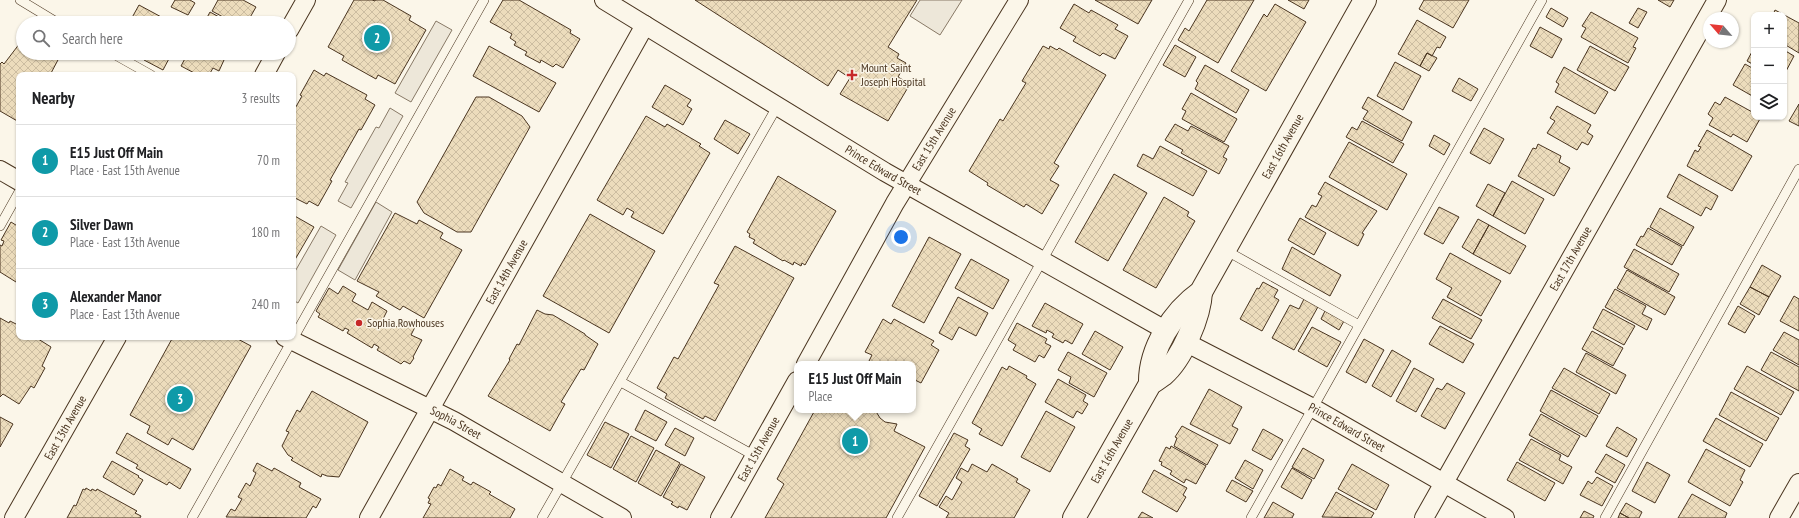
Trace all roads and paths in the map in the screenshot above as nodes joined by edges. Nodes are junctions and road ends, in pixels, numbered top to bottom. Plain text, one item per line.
1 (20, 0) edge
2 (306, 0) edge
3 (484, 0) edge
4 (604, 0) edge
5 (1019, 0) edge
6 (1189, 0) edge
7 (1365, 0) edge
8 (1542, 0) edge
9 (1717, 0) edge
10 (46, 16) edge
11 (296, 18) edge
12 (645, 25) junction
13 (124, 60) edge
14 (272, 60) edge
15 (146, 72) edge
16 (266, 72) edge
17 (778, 105) junction
18 (1799, 169) edge
19 (0, 170) edge
20 (16, 179) edge
21 (907, 183) junction
22 (16, 197) edge
23 (0, 226) edge
24 (1224, 249) junction
25 (1042, 260) junction
26 (1201, 292) junction
27 (296, 325) edge
28 (1359, 325) junction
29 (1166, 331) junction
30 (115, 340) edge
31 (287, 340) edge
32 (290, 340) edge
33 (1185, 342) junction
34 (808, 361) edge
35 (621, 382) junction
36 (1150, 384) junction
37 (794, 386) edge
38 (1313, 408) junction
39 (430, 409) junction
40 (755, 456) junction
41 (1444, 483) junction
42 (1799, 483) edge
43 (562, 484) junction
44 (14, 518) edge
45 (192, 518) edge
46 (369, 518) edge
47 (542, 518) edge
48 (622, 518) edge
49 (720, 518) edge
50 (897, 518) edge
51 (1074, 518) edge
52 (1251, 518) edge
53 (1424, 518) edge
54 (1505, 518) edge
55 (1605, 518) edge
56 (1779, 518) edge

1 - 10 lane
2 - 11 street
3 - 27 lane
4 - 12 street, Prince Edward Street
5 - 21 street, East 15th Avenue
6 - 25 lane
7 - 24 street, East 16th Avenue
8 - 28 lane
9 - 41 street, East 17th Avenue
12 - 17 street, Prince Edward Street
12 - 39 street, East 14th Avenue
13 - 15 lane
14 - 16 street
17 - 21 street, Prince Edward Street
17 - 35 lane
18 - 55 lane
19 - 20 street
21 - 25 street, Prince Edward Street
21 - 34 street, East 15th Avenue
22 - 23 lane
24 - 26 street, East 16th Avenue
24 - 28 lane
25 - 29 street, Prince Edward Street
25 - 50 lane
26 - 29 street, East 16th Avenue
26 - 33 street, East 16th Avenue
28 - 38 lane
29 - 36 street, East 16th Avenue
30 - 44 street, East 13th Avenue
31 - 45 lane
32 - 39 street, Sophia Street
33 - 36 street, East 16th Avenue
33 - 38 street, Prince Edward Street
35 - 40 lane
35 - 43 lane
36 - 51 street, East 16th Avenue
37 - 40 street, East 15th Avenue
38 - 41 street, Prince Edward Street
38 - 52 lane
39 - 43 street, Sophia Street
39 - 46 street, East 14th Avenue
40 - 49 street, East 15th Avenue
41 - 53 street, East 17th Avenue
41 - 54 street, Prince Edward Street
42 - 56 street
43 - 47 lane
43 - 48 street, Sophia Street

